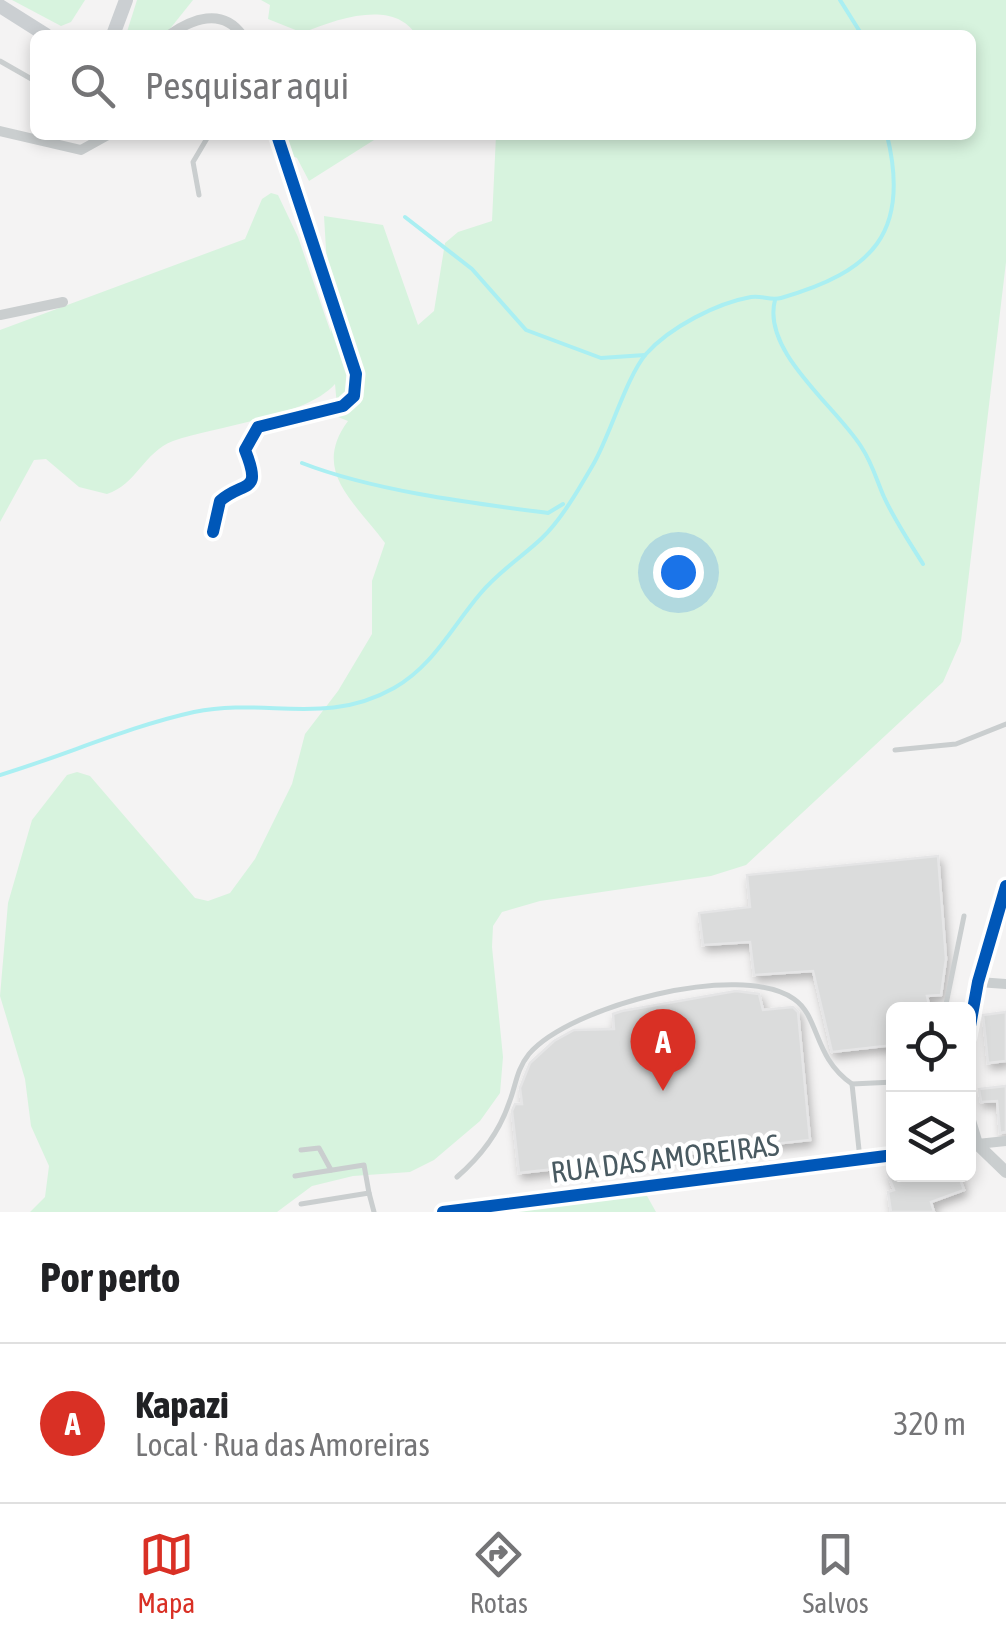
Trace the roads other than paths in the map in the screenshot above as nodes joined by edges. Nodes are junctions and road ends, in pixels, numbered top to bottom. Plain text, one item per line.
1 (126, 0) edge
2 (0, 6) edge
3 (38, 30) edge
4 (115, 30) edge
5 (176, 30) edge
6 (238, 30) edge
7 (0, 62) edge
8 (30, 78) edge
9 (0, 132) edge
10 (30, 139) edge
11 (36, 140) edge
12 (99, 140) edge
13 (205, 140) edge
14 (279, 140) edge
15 (199, 195) dead end
16 (64, 302) dead end
17 (0, 315) edge
18 (213, 532) dead end
19 (1006, 724) edge
20 (895, 750) dead end
21 (1006, 886) edge
22 (964, 916) dead end
23 (978, 982) junction
24 (1006, 984) edge
25 (947, 1002) edge
26 (974, 1002) edge
27 (886, 1082) edge
28 (852, 1084) junction
29 (1006, 1141) edge
30 (976, 1145) edge
31 (976, 1147) edge
32 (301, 1150) dead end
33 (886, 1156) edge
34 (860, 1159) junction
35 (331, 1170) junction
36 (1006, 1172) edge
37 (295, 1176) dead end
38 (457, 1177) dead end
39 (370, 1193) junction
40 (301, 1204) dead end
41 (374, 1212) edge
42 (442, 1212) edge

1 - 4 main road
2 - 3 main road
5 - 6 street
7 - 8 lane
9 - 10 street
11 - 12 street
13 - 15 lane
14 - 18 street
16 - 17 street
19 - 20 lane
21 - 23 street
22 - 25 lane
23 - 24 street
23 - 26 street
27 - 28 lane
28 - 34 lane
28 - 38 lane
29 - 30 street
31 - 36 street
32 - 35 lane
33 - 34 street, RUA DAS AMOREIRAS
34 - 42 street, RUA DAS AMOREIRAS
35 - 37 lane
35 - 39 lane
39 - 40 lane
39 - 41 lane

